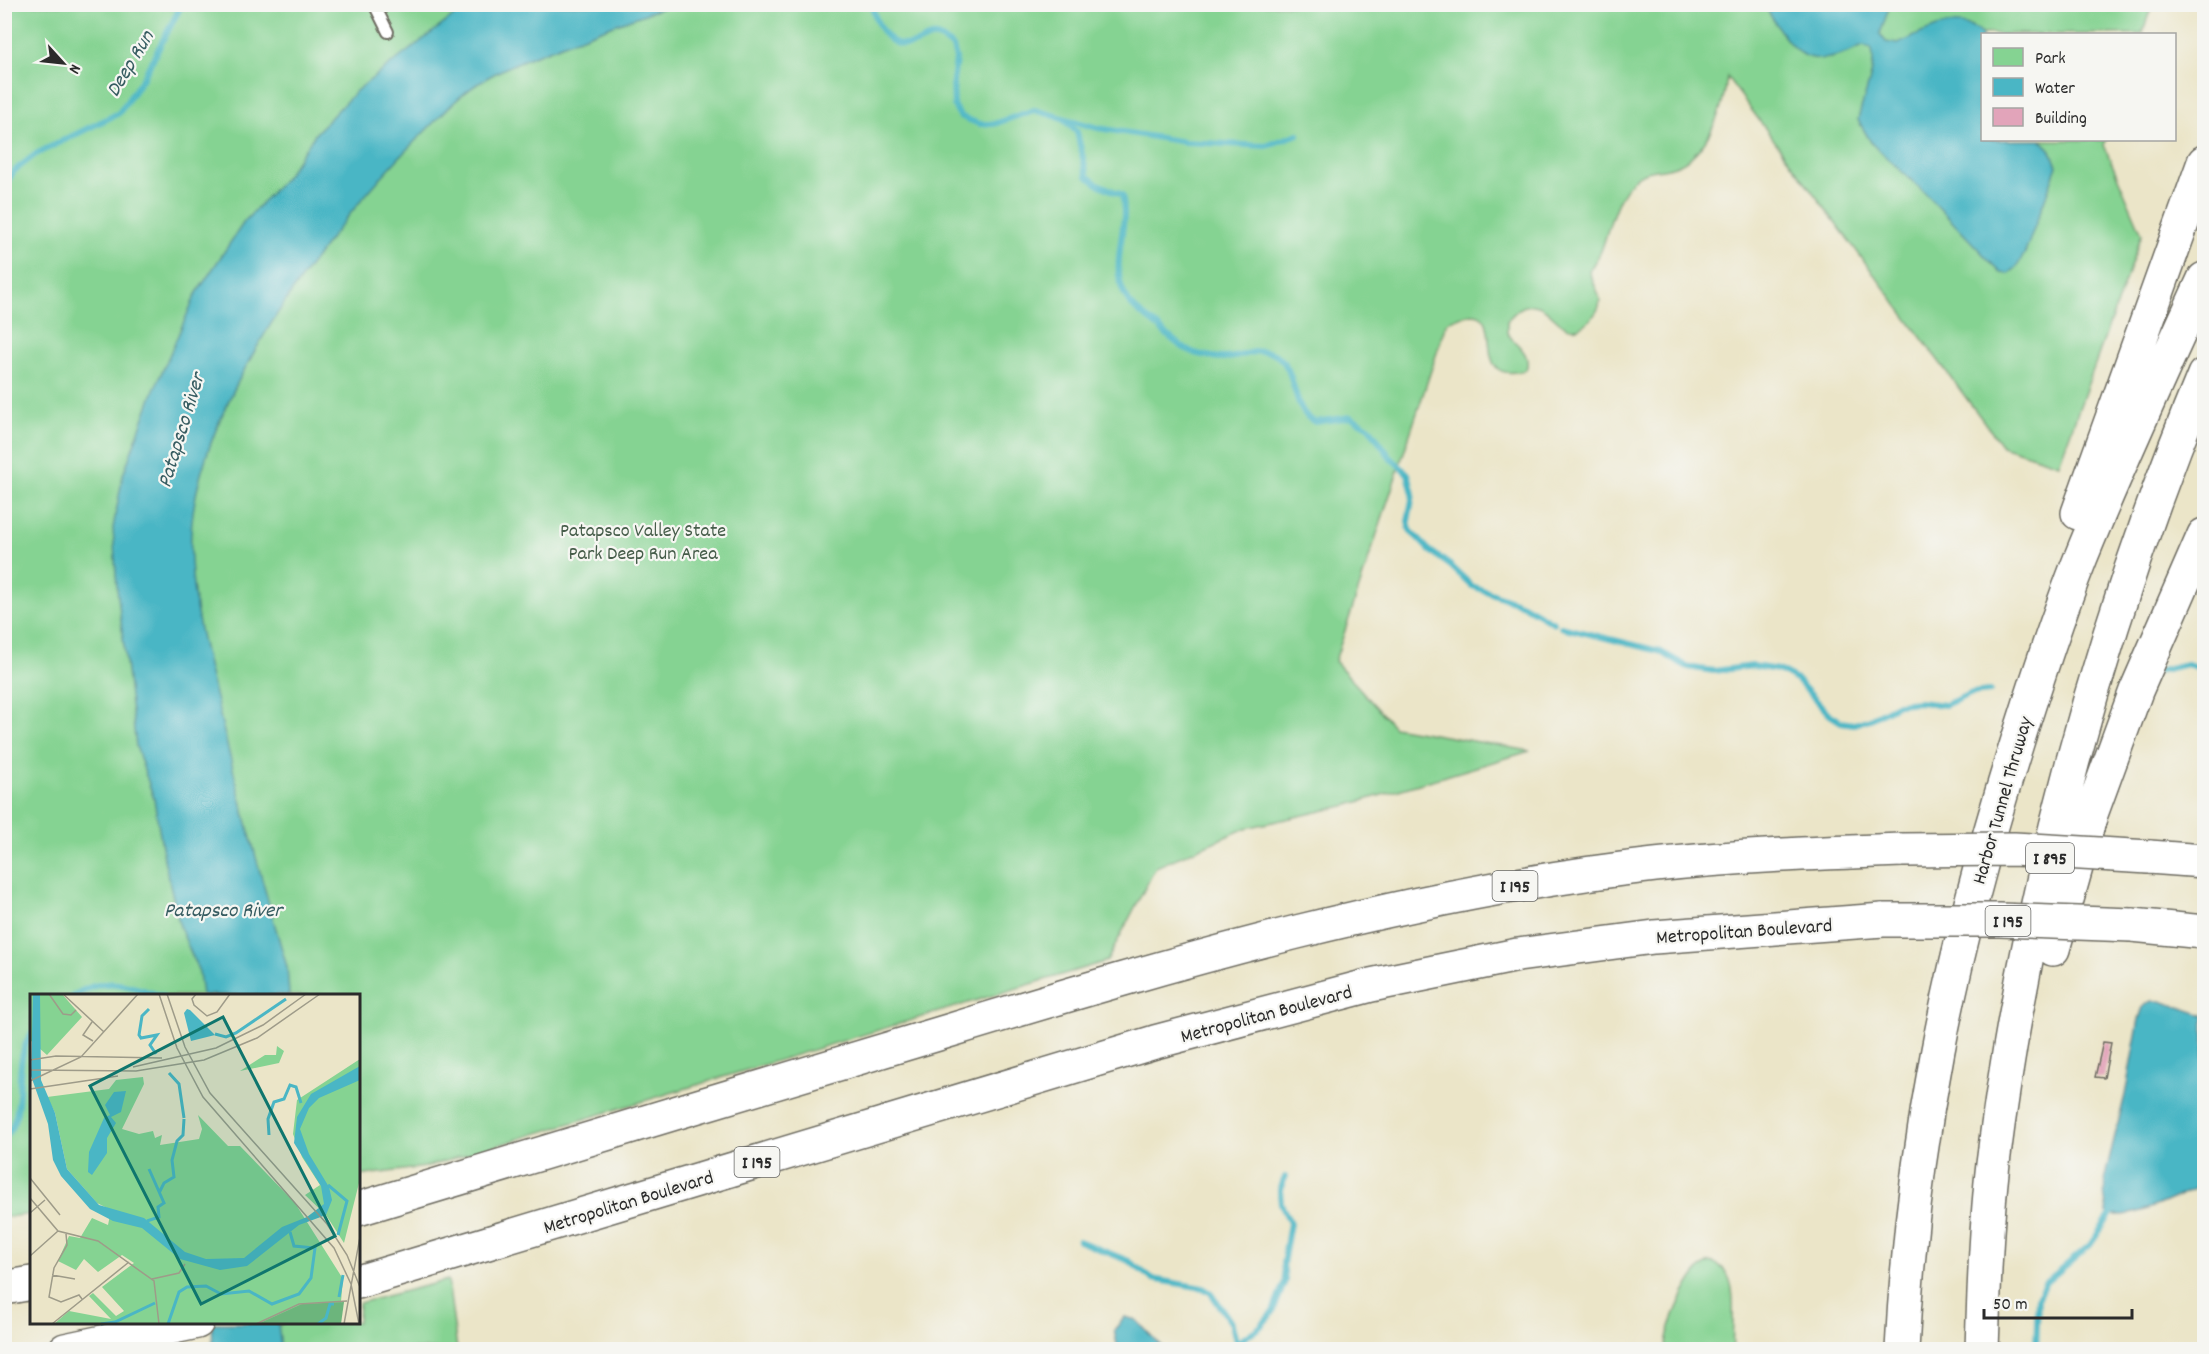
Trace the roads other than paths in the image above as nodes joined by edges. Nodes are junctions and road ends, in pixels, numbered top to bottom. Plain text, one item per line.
1 (374, 4) edge
2 (388, 32) dead end
3 (2205, 162) edge
4 (2205, 279) edge
5 (2205, 375) edge
6 (2205, 534) edge
7 (2054, 630) junction
8 (2205, 861) edge
9 (2205, 932) edge
10 (360, 1208) edge
11 (360, 1281) edge
12 (30, 1283) edge
13 (1984, 1286) junction
14 (4, 1288) edge
15 (192, 1324) edge
16 (65, 1350) edge
17 (1902, 1350) edge
18 (1982, 1350) edge

1 - 2 lane
3 - 7 highway
4 - 7 highway, Harbor Tunnel Thruway
5 - 13 highway, I 895
6 - 13 highway
7 - 17 highway, Harbor Tunnel Thruway
8 - 10 highway, I 195, bridge
9 - 11 highway, Metropolitan Boulevard / I 195, bridge
12 - 14 highway
13 - 18 highway, I 895
15 - 16 highway

